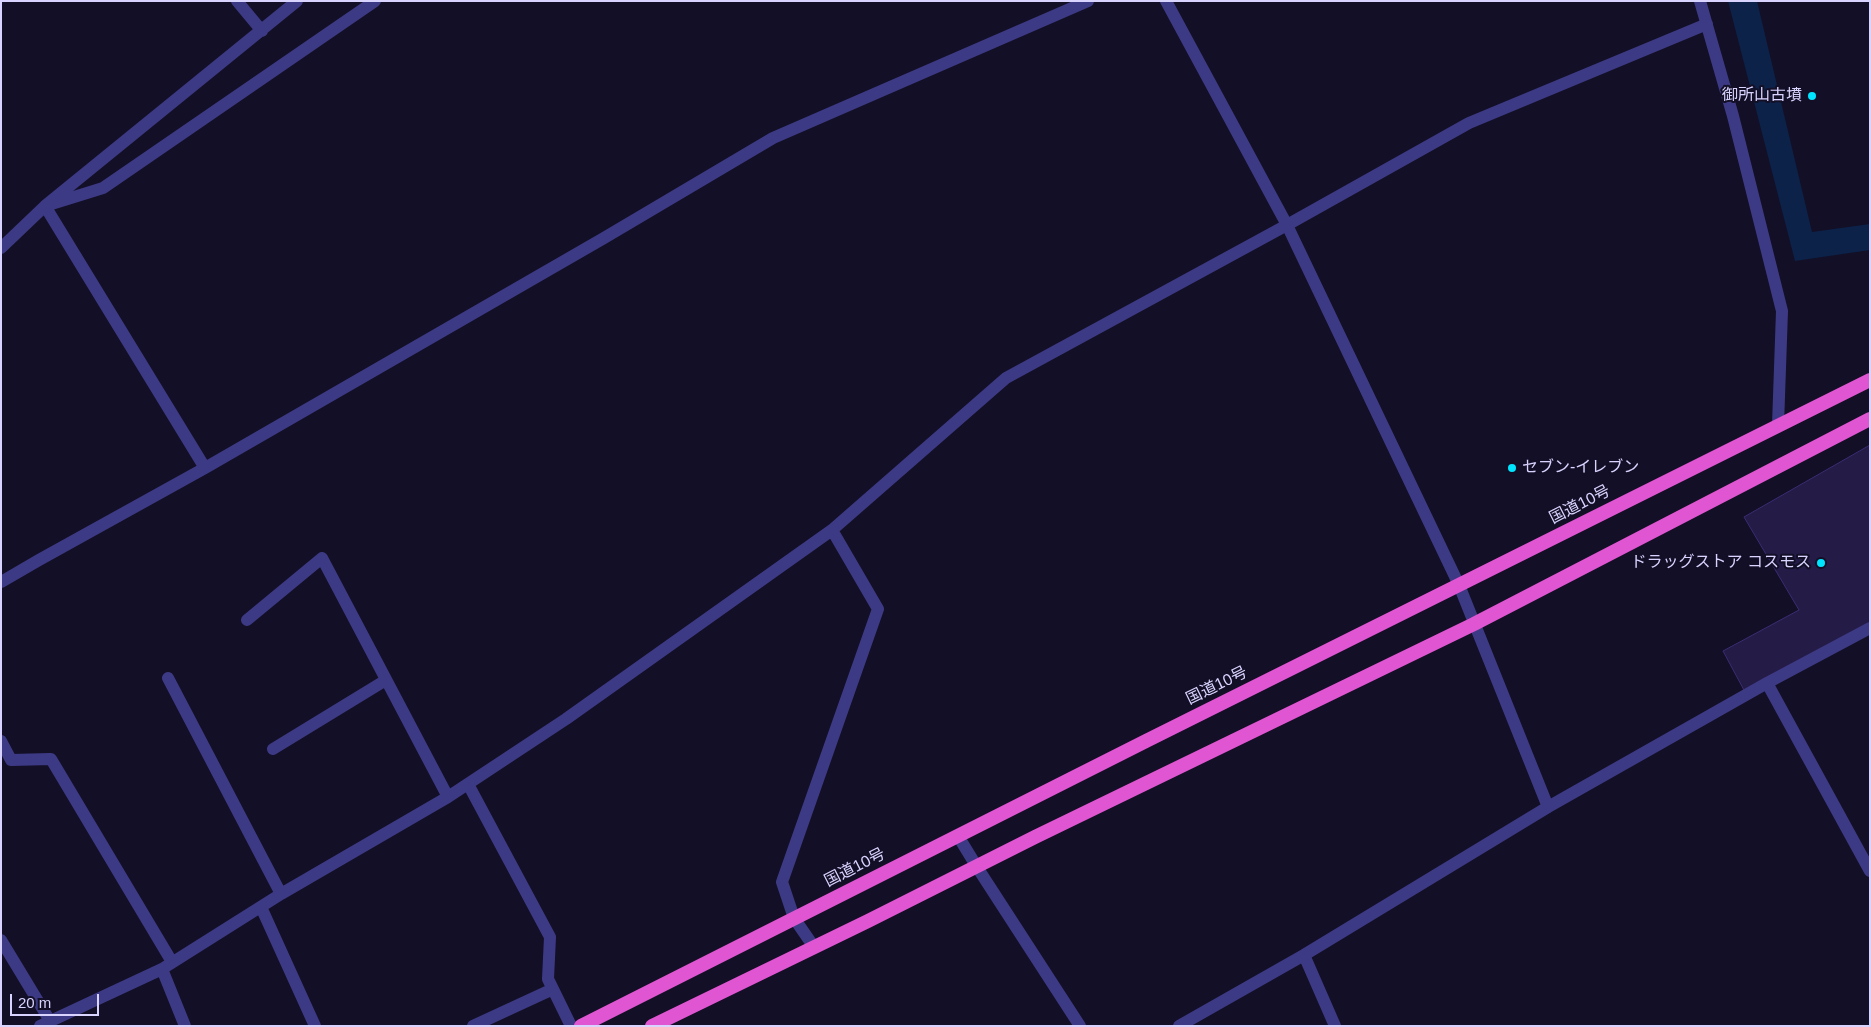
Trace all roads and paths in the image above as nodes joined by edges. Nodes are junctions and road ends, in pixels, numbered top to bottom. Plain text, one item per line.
1 (237, 1) edge
2 (298, 1) edge
3 (375, 1) edge
4 (1088, 1) edge
5 (1166, 1) edge
6 (1700, 1) edge
7 (1706, 24) junction
8 (262, 31) junction
9 (45, 206) junction
10 (1287, 225) junction
11 (1, 248) edge
12 (1870, 380) edge
13 (1870, 419) edge
14 (1778, 426) junction
15 (205, 468) junction
16 (832, 530) junction
17 (1, 582) edge
18 (1459, 585) junction
19 (247, 620) dead end
20 (1474, 624) junction
21 (1870, 628) edge
22 (168, 678) dead end
23 (386, 680) junction
24 (1767, 684) junction
25 (1, 741) edge
26 (273, 749) dead end
27 (468, 784) junction
28 (448, 797) junction
29 (1548, 807) junction
30 (958, 836) junction
31 (1867, 858) edge
32 (977, 866) junction
33 (1870, 871) edge
34 (281, 894) junction
35 (261, 908) junction
36 (794, 918) junction
37 (1, 940) edge
38 (814, 947) junction
39 (1304, 955) junction
40 (167, 965) junction
41 (553, 989) junction
42 (45, 1023) edge
43 (185, 1026) edge
44 (315, 1026) edge
45 (473, 1026) edge
46 (571, 1026) edge
47 (581, 1026) edge
48 (652, 1026) edge
49 (1080, 1026) edge
50 (1179, 1026) edge
51 (1335, 1026) edge

1 - 8 street
2 - 8 street
3 - 9 street
4 - 15 street
5 - 10 street
6 - 7 street
7 - 10 street
7 - 14 street
8 - 9 street
9 - 11 street
9 - 15 street
10 - 16 street
10 - 18 street
12 - 14 highway, 国道10号
13 - 20 highway
14 - 18 highway, 国道10号
15 - 17 street
16 - 27 street
16 - 36 street
18 - 20 street
18 - 30 highway, 国道10号
19 - 23 street
20 - 29 street
20 - 32 highway
21 - 24 street
22 - 34 street
23 - 26 street
23 - 28 street
24 - 29 street
24 - 31 street
25 - 40 street
27 - 28 street
27 - 41 street
28 - 34 street
29 - 39 street
30 - 32 street
30 - 36 highway, 国道10号
31 - 33 street
32 - 38 highway
32 - 49 street
34 - 35 street
35 - 40 street
35 - 44 street
36 - 38 street
36 - 47 highway, 国道10号
37 - 42 street
38 - 48 highway
39 - 50 street
39 - 51 street
40 - 42 street
40 - 43 street
41 - 45 street
41 - 46 street

